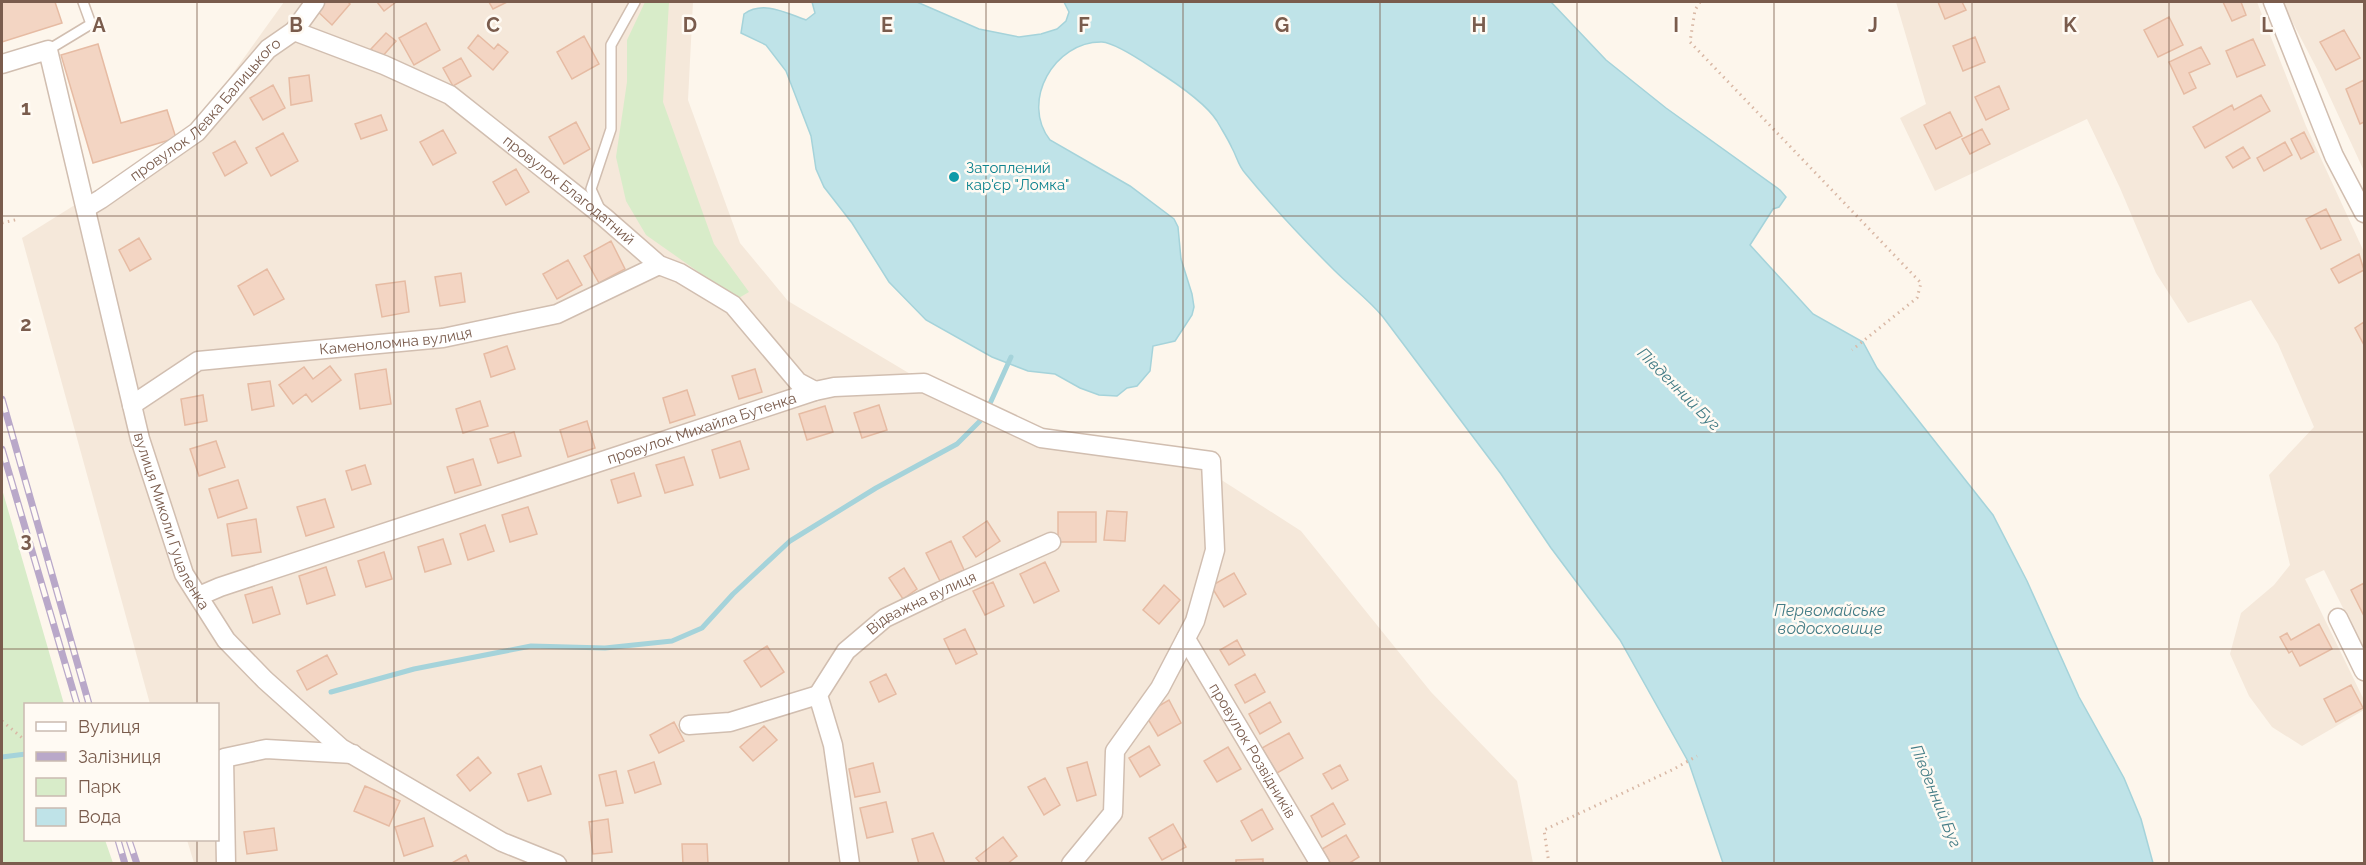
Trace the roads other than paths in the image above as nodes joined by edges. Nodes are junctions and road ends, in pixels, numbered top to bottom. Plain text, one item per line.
1 (83, 2) edge
2 (315, 2) edge
3 (635, 2) edge
4 (2273, 2) edge
5 (294, 32) junction
6 (48, 50) junction
7 (2, 64) edge
8 (86, 208) junction
9 (2364, 213) edge
10 (604, 217) junction
11 (659, 264) junction
12 (815, 391) junction
13 (132, 405) junction
14 (1051, 542) dead end
15 (199, 596) junction
16 (2338, 618) dead end
17 (1186, 639) junction
18 (2364, 671) edge
19 (818, 695) junction
20 (689, 725) dead end
21 (353, 754) junction
22 (226, 864) edge
23 (557, 864) edge
24 (850, 864) edge
25 (1071, 864) edge
26 (1320, 864) edge

1 - 6 lane
2 - 5 street, провулок Левка Балицького
3 - 10 lane
4 - 9 street
5 - 8 street, провулок Левка Балицького
5 - 10 street, провулок Благодатний
6 - 7 street
6 - 8 street, вулиця Миколи Гуцаленка
8 - 13 street, вулиця Миколи Гуцаленка
10 - 11 street, провулок Благодатний
11 - 12 street, провулок Благодатний
11 - 13 street, Каменоломна вулиця
12 - 15 street, провулок Михайла Бутенка
12 - 17 street, провулок Михайла Бутенка
13 - 15 street, вулиця Миколи Гуцаленка
14 - 19 street, Відважна вулиця
15 - 21 street, вулиця Миколи Гуцаленка
16 - 18 street
17 - 25 street
17 - 26 street, провулок Розвідників
19 - 20 street
19 - 24 street
21 - 22 street
21 - 23 street, вулиця Миколи Гуцаленка

